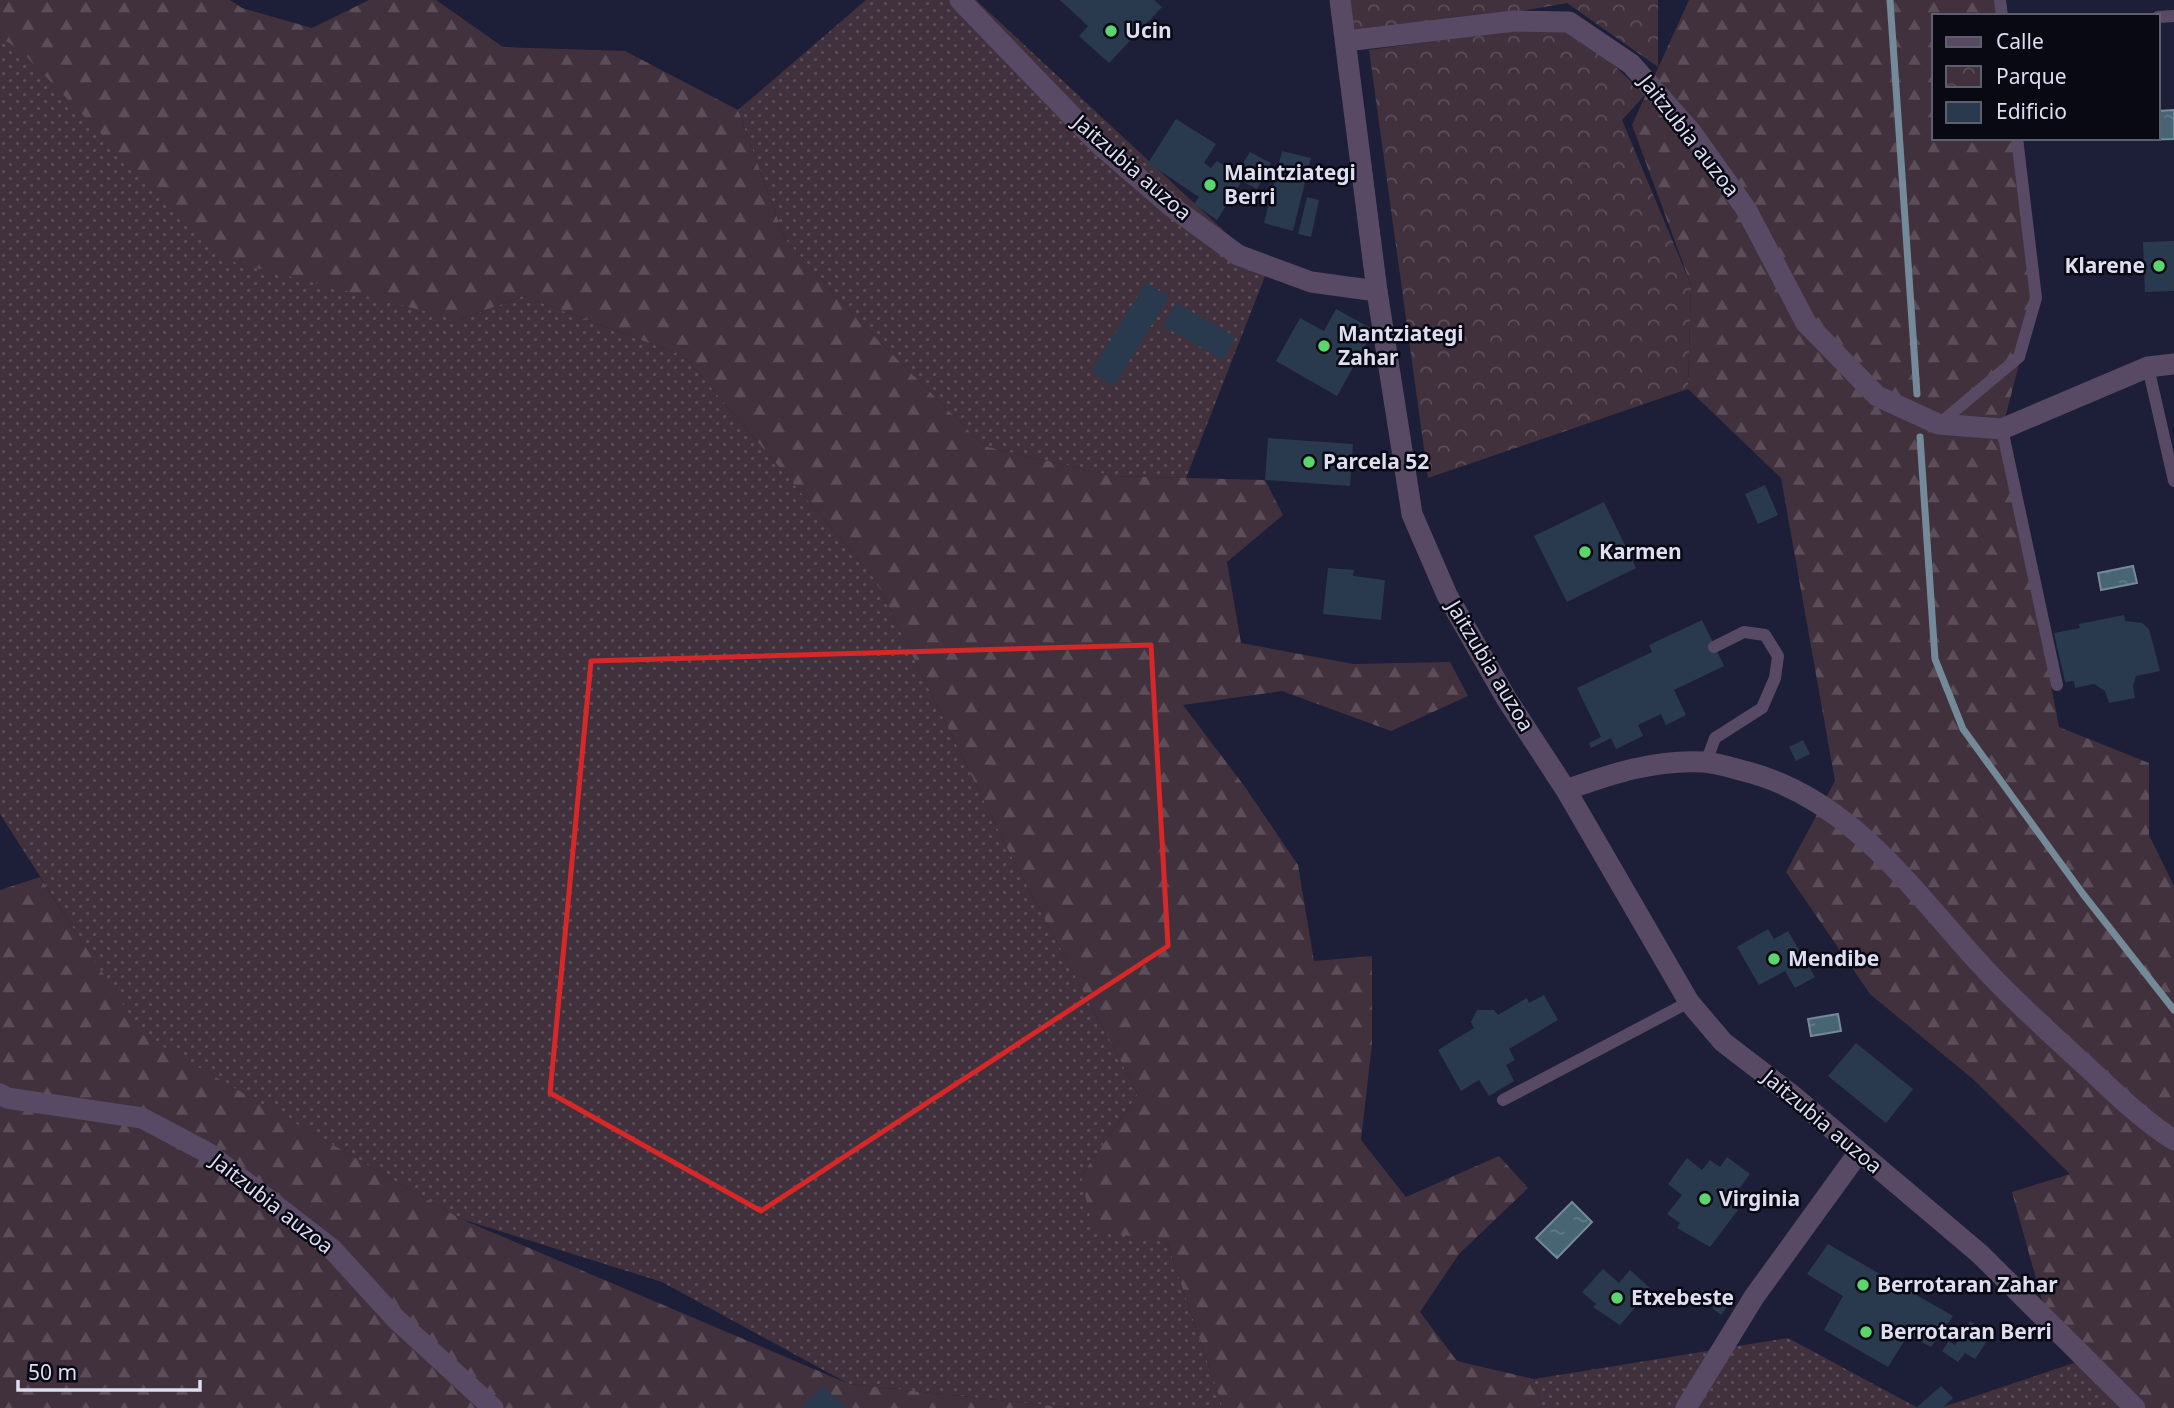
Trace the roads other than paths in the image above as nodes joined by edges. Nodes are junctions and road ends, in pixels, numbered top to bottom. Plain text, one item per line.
1 (960, 0) edge
2 (1340, 0) edge
3 (1346, 41) junction
4 (2017, 140) edge
5 (1377, 291) junction
6 (2174, 364) edge
7 (2148, 367) junction
8 (1938, 424) junction
9 (2002, 429) junction
10 (2174, 481) edge
11 (1714, 647) dead end
12 (2057, 685) dead end
13 (1706, 762) junction
14 (1566, 790) junction
15 (1689, 1002) junction
16 (0, 1094) edge
17 (1503, 1100) dead end
18 (2174, 1140) edge
19 (1859, 1152) junction
20 (493, 1408) edge
21 (1686, 1408) edge
22 (2135, 1408) edge

1 - 5 street, Jaitzubia auzoa
2 - 3 street, Jaitzubia auzoa
3 - 5 street, Jaitzubia auzoa
3 - 8 street, Jaitzubia auzoa
4 - 8 lane
5 - 14 street, Jaitzubia auzoa
6 - 7 street, Jaitzubia auzoa
7 - 9 street, Jaitzubia auzoa
7 - 10 lane
8 - 9 street, Jaitzubia auzoa
9 - 12 lane
11 - 13 lane
13 - 14 street
13 - 18 street
14 - 15 street, Jaitzubia auzoa
15 - 17 lane
15 - 19 street, Jaitzubia auzoa
16 - 20 street, Jaitzubia auzoa
19 - 21 street
19 - 22 street, Jaitzubia auzoa

